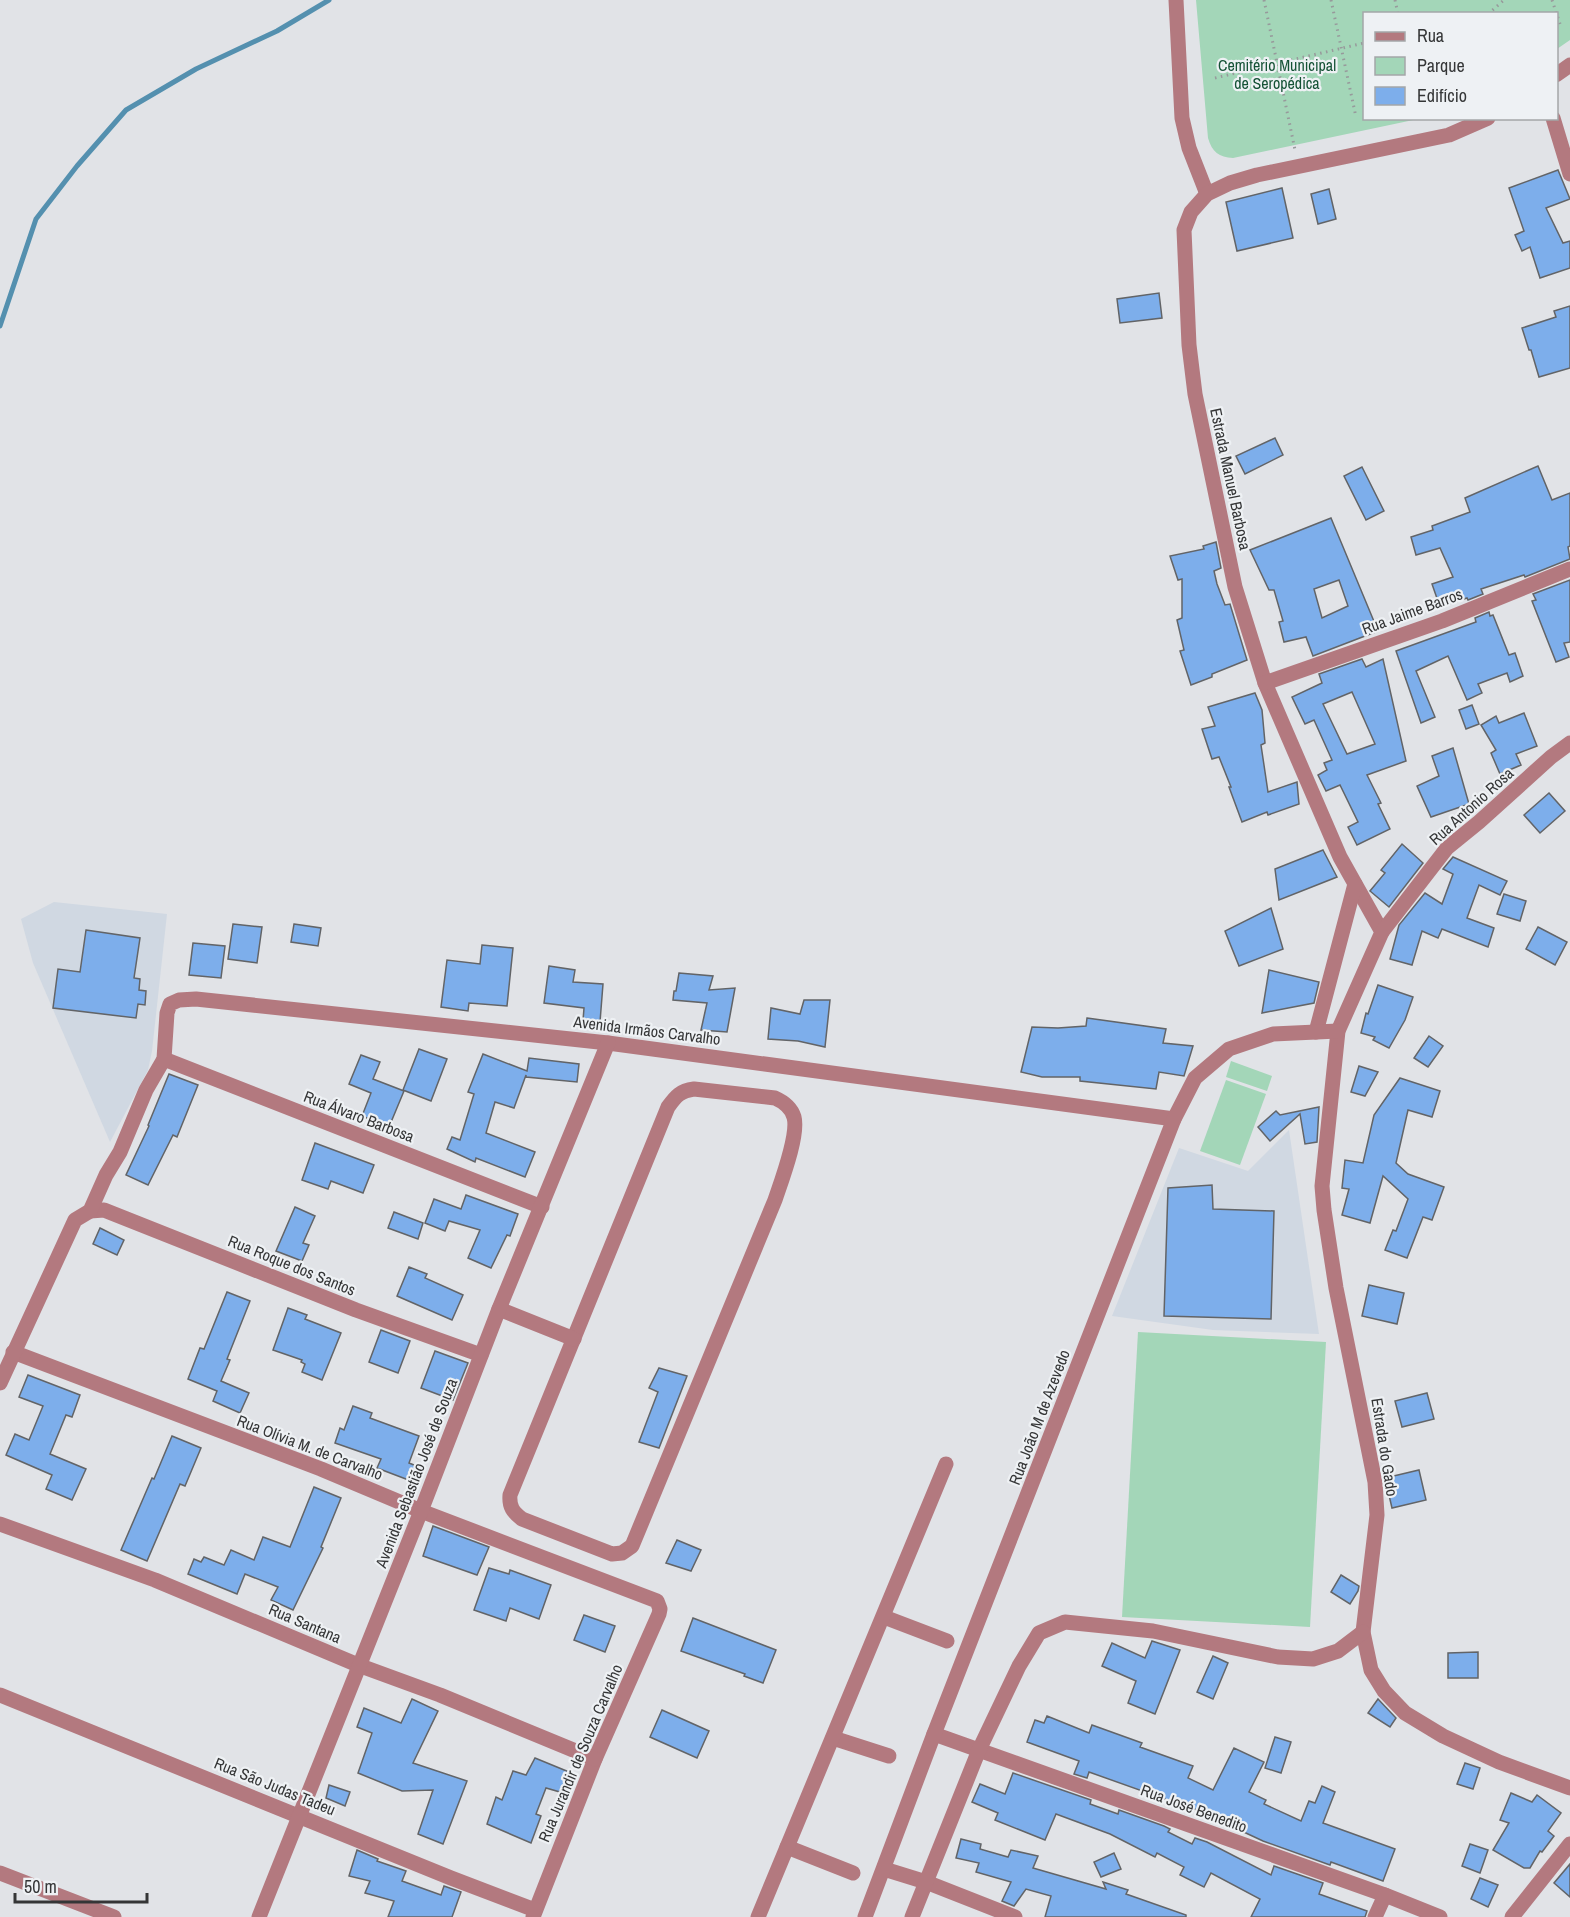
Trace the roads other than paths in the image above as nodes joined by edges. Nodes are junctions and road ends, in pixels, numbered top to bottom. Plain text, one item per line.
1 (1176, 0) edge
2 (1570, 65) edge
3 (1558, 74) edge
4 (1483, 120) edge
5 (1554, 120) edge
6 (1570, 174) edge
7 (1207, 194) junction
8 (1570, 569) edge
9 (1265, 683) junction
10 (1570, 743) edge
11 (1355, 884) junction
12 (1382, 932) junction
13 (1338, 1031) junction
14 (1316, 1032) junction
15 (608, 1042) junction
16 (164, 1059) junction
17 (1174, 1119) junction
18 (542, 1207) junction
19 (90, 1210) junction
20 (499, 1309) junction
21 (574, 1340) junction
22 (13, 1352) junction
23 (481, 1355) junction
24 (0, 1383) edge
25 (946, 1464) dead end
26 (421, 1511) junction
27 (0, 1524) edge
28 (659, 1604) joint
29 (884, 1617) junction
30 (1363, 1632) junction
31 (947, 1641) dead end
32 (358, 1665) junction
33 (0, 1695) edge
34 (934, 1734) junction
35 (832, 1738) junction
36 (980, 1750) junction
37 (889, 1756) dead end
38 (595, 1760) junction
39 (1570, 1788) edge
40 (299, 1815) junction
41 (1570, 1844) edge
42 (787, 1847) junction
43 (884, 1869) junction
44 (0, 1873) edge
45 (853, 1873) dead end
46 (926, 1882) junction
47 (1385, 1895) junction
48 (534, 1914) edge
49 (114, 1917) edge
50 (259, 1917) edge
51 (758, 1917) edge
52 (865, 1917) edge
53 (912, 1917) edge
54 (1016, 1917) edge
55 (1376, 1917) edge
56 (1440, 1917) edge
57 (1512, 1917) edge

1 - 7 street
2 - 3 street
4 - 7 street, Estrada Manuel Barbosa
5 - 6 street
7 - 9 street, Estrada Manuel Barbosa
8 - 9 street, Rua Jaime Barros
9 - 11 street, Estrada Manuel Barbosa
10 - 12 street, Rua Antonio Rosa
11 - 12 street, Estrada Manuel Barbosa
11 - 14 street
12 - 13 street
13 - 14 street, Rua João M de Azevedo
13 - 30 street, Estrada do Gado
14 - 17 street, Rua João M de Azevedo
15 - 16 street, Avenida Irmãos Carvalho
15 - 17 street, Avenida Irmãos Carvalho
15 - 18 street, Avenida Sebastião José de Souza
16 - 18 street, Rua Álvaro Barbosa
16 - 19 street
17 - 34 street, Rua João M de Azevedo
18 - 20 street, Avenida Sebastião José de Souza
19 - 22 street
19 - 23 street, Rua Roque dos Santos
20 - 21 street
20 - 23 street, Avenida Sebastião José de Souza
21 - 21 street
22 - 24 street
22 - 26 street, Rua Olívia M. de Carvalho
23 - 26 street, Avenida Sebastião José de Souza
25 - 29 street
26 - 28 street, Rua Olívia M. de Carvalho
26 - 32 street, Avenida Sebastião José de Souza
27 - 32 street, Rua Santana
28 - 38 street, Rua Jurandir de Souza Carvalho
29 - 31 street
29 - 35 street
30 - 36 street
30 - 39 street, Estrada do Gado
32 - 38 street, Rua Santana
32 - 40 street, Avenida Sebastião José de Souza
33 - 40 street, Rua São Judas Tadeu
34 - 36 street, Rua José Benedito
34 - 43 street, Rua João M de Azevedo
35 - 37 street
35 - 42 street
36 - 46 street
36 - 47 street, Rua José Benedito
38 - 48 street, Rua Jurandir de Souza Carvalho
40 - 48 street, Rua São Judas Tadeu
40 - 50 street, Avenida Sebastião José de Souza
41 - 57 street
42 - 45 street
42 - 51 street
43 - 46 street
43 - 52 street, Rua João M de Azevedo
44 - 49 street
46 - 53 street
46 - 54 street
47 - 55 street
47 - 56 street, Rua José Benedito

